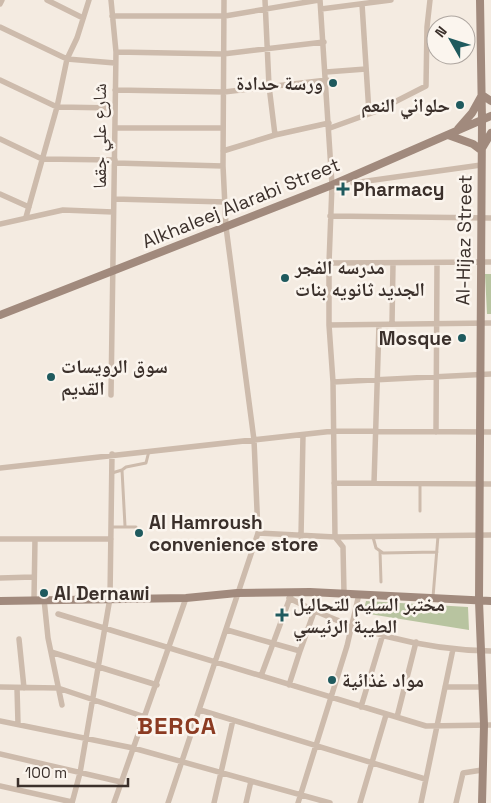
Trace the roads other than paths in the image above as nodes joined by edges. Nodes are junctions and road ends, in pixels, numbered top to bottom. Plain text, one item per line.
1 (2, 0) edge
2 (47, 0) edge
3 (89, 0) edge
4 (111, 0) edge
5 (224, 0) edge
6 (265, 0) edge
7 (320, 0) edge
8 (391, 0) edge
9 (430, 0) edge
10 (480, 0) edge
11 (0, 4) edge
12 (362, 4) junction
13 (266, 8) junction
14 (321, 9) junction
15 (112, 16) junction
16 (225, 16) junction
17 (83, 18) junction
18 (0, 27) edge
19 (324, 42) junction
20 (268, 47) junction
21 (116, 52) junction
22 (223, 54) junction
23 (68, 59) junction
24 (115, 63) junction
25 (366, 69) junction
26 (326, 72) junction
27 (0, 80) edge
28 (326, 80) junction
29 (269, 86) junction
30 (115, 90) junction
31 (224, 92) junction
32 (482, 95) junction
33 (491, 101) edge
34 (57, 107) junction
35 (115, 108) junction
36 (369, 113) junction
37 (491, 116) edge
38 (482, 120) junction
39 (330, 125) junction
40 (116, 128) junction
41 (223, 128) junction
42 (457, 131) junction
43 (491, 133) edge
44 (275, 135) junction
45 (448, 135) junction
46 (0, 139) edge
47 (481, 150) junction
48 (223, 151) junction
49 (42, 159) junction
50 (115, 162) junction
51 (481, 165) junction
52 (223, 166) junction
53 (353, 183) dead end
54 (332, 185) junction
55 (0, 194) edge
56 (114, 199) junction
57 (226, 202) junction
58 (29, 207) junction
59 (113, 212) junction
60 (330, 216) junction
61 (26, 217) junction
62 (482, 218) junction
63 (491, 218) edge
64 (0, 224) edge
65 (226, 227) junction
66 (481, 262) junction
67 (491, 262) edge
68 (329, 264) junction
69 (394, 264) junction
70 (437, 264) junction
71 (112, 273) junction
72 (0, 315) edge
73 (491, 323) edge
74 (392, 324) junction
75 (436, 324) junction
76 (480, 324) junction
77 (329, 325) junction
78 (379, 325) junction
79 (491, 374) edge
80 (481, 375) junction
81 (436, 377) junction
82 (378, 380) junction
83 (333, 382) junction
84 (111, 394) dead end
85 (334, 431) junction
86 (376, 431) junction
87 (436, 432) junction
88 (481, 432) junction
89 (491, 432) edge
90 (303, 434) junction
91 (254, 440) junction
92 (149, 450) junction
93 (112, 454) junction
94 (0, 468) edge
95 (122, 470) junction
96 (112, 473) junction
97 (334, 483) junction
98 (374, 483) junction
99 (420, 484) junction
100 (480, 484) junction
101 (491, 484) edge
102 (420, 512) dead end
103 (125, 526) junction
104 (111, 527) junction
105 (136, 527) dead end
106 (258, 533) junction
107 (480, 535) junction
108 (438, 536) junction
109 (491, 536) edge
110 (301, 537) junction
111 (335, 537) junction
112 (373, 537) junction
113 (0, 539) edge
114 (35, 539) junction
115 (111, 539) junction
116 (380, 551) junction
117 (437, 552) junction
118 (34, 577) junction
119 (0, 578) edge
120 (381, 582) dead end
121 (238, 593) junction
122 (344, 593) junction
123 (359, 594) junction
124 (290, 596) junction
125 (110, 598) junction
126 (186, 598) junction
127 (432, 598) junction
128 (34, 599) junction
129 (44, 599) junction
130 (0, 600) edge
131 (479, 601) junction
132 (491, 601) edge
133 (314, 612) junction
134 (58, 614) dead end
135 (353, 627) junction
136 (105, 629) junction
137 (227, 630) junction
138 (383, 634) junction
139 (19, 639) dead end
140 (416, 642) junction
141 (273, 643) junction
142 (168, 649) junction
143 (453, 649) junction
144 (300, 651) junction
145 (482, 651) junction
146 (491, 651) edge
147 (51, 652) junction
148 (216, 662) junction
149 (99, 667) junction
150 (261, 676) junction
151 (157, 685) junction
152 (289, 685) junction
153 (0, 687) edge
154 (445, 687) junction
155 (483, 687) junction
156 (21, 688) junction
157 (58, 688) junction
158 (331, 698) junction
159 (92, 701) junction
160 (62, 705) dead end
161 (361, 706) junction
162 (200, 710) junction
163 (386, 714) junction
164 (145, 717) junction
165 (396, 717) junction
166 (233, 720) junction
167 (0, 721) edge
168 (18, 724) junction
169 (437, 725) junction
170 (487, 725) edge
171 (86, 738) junction
172 (317, 746) junction
173 (134, 748) junction
174 (0, 754) edge
175 (184, 761) junction
176 (371, 763) junction
177 (482, 770) junction
178 (222, 772) junction
179 (80, 773) junction
180 (425, 780) junction
181 (252, 781) junction
182 (121, 782) junction
183 (0, 786) edge
184 (301, 794) junction
185 (72, 802) edge
186 (114, 803) edge
187 (168, 803) edge
188 (214, 803) edge
189 (246, 803) edge
190 (298, 803) edge
191 (330, 803) edge
192 (360, 803) edge
193 (420, 803) edge
194 (456, 803) edge
195 (482, 803) edge

1 - 11 street
2 - 17 street
3 - 17 street
4 - 15 street, شارع علي جقما
5 - 16 street
6 - 13 street
7 - 13 street
7 - 14 street
8 - 12 street
9 - 36 street
10 - 32 main road, Al-Hijaz Street
12 - 14 street
12 - 25 street
13 - 16 street
13 - 20 street
14 - 19 street
15 - 16 street
15 - 21 street, شارع علي جقما
16 - 22 street
17 - 23 street
18 - 23 street
19 - 20 street
19 - 26 street
20 - 22 street
20 - 29 street
21 - 22 street
21 - 24 street, شارع علي جقما
22 - 31 street
23 - 24 street
23 - 34 street
24 - 30 street, شارع علي جقما
25 - 26 street
25 - 36 street
26 - 28 street
27 - 34 street
28 - 29 street
28 - 39 street
29 - 31 street
29 - 44 street
30 - 31 street
30 - 35 street, شارع علي جقما
31 - 41 street
32 - 33 main road
32 - 38 main road, Al-Hijaz Street
32 - 42 main road
34 - 35 street
34 - 49 street
35 - 40 street, شارع علي جقما
36 - 39 street
37 - 38 main road, Alkhaleej Alarabi Street
38 - 42 main road, Alkhaleej Alarabi Street
38 - 47 main road, Al-Hijaz Street
39 - 44 street
39 - 54 street
40 - 41 street
40 - 50 street, شارع علي جقما
41 - 48 street
42 - 45 main road, Alkhaleej Alarabi Street
43 - 47 main road
44 - 48 street
45 - 47 main road
45 - 54 main road, Alkhaleej Alarabi Street
46 - 49 street
47 - 51 main road, Al-Hijaz Street
48 - 52 street
49 - 50 street
49 - 58 street
50 - 52 street
50 - 56 street, شارع علي جقما
51 - 53 street
51 - 62 main road, Al-Hijaz Street
52 - 57 street
54 - 60 street
54 - 65 main road, Alkhaleej Alarabi Street
55 - 58 street
56 - 57 street
56 - 59 street, شارع علي جقما
57 - 65 street
58 - 61 street
59 - 61 street
59 - 71 street, شارع علي جقما
60 - 62 street
60 - 68 street
61 - 64 street
62 - 63 street
62 - 66 main road, Al-Hijaz Street
65 - 71 main road, Alkhaleej Alarabi Street
65 - 91 street
66 - 67 street
66 - 70 street
66 - 76 main road, Al-Hijaz Street
68 - 69 street
68 - 77 street
69 - 70 street
69 - 74 street
70 - 75 street
71 - 72 main road, Alkhaleej Alarabi Street
71 - 84 street, شارع علي جقما
73 - 76 street
74 - 75 street
74 - 78 street
75 - 76 street
75 - 81 street
76 - 80 main road, Al-Hijaz Street
77 - 78 street
77 - 83 street
78 - 82 street
79 - 80 street
80 - 81 street
80 - 88 main road, Al-Hijaz Street
81 - 82 street
81 - 87 street
82 - 83 street
82 - 86 street
83 - 85 street
85 - 86 street
85 - 90 street
85 - 97 street
86 - 87 street
86 - 98 street
87 - 88 street
88 - 89 street
88 - 100 main road, Al-Hijaz Street
90 - 91 street
90 - 110 street
91 - 92 street
91 - 106 street
92 - 93 street
92 - 95 lane
93 - 94 street
93 - 96 street
95 - 96 lane
95 - 103 lane
96 - 104 street
97 - 98 street
97 - 111 street
98 - 99 street
99 - 100 street
99 - 102 lane
100 - 101 street
100 - 107 main road, Al-Hijaz Street
103 - 104 lane
103 - 105 lane
104 - 115 street
106 - 110 street
106 - 121 street
107 - 108 street
107 - 109 street
107 - 131 main road, Al-Hijaz Street
108 - 112 street
108 - 117 lane
110 - 111 street
111 - 112 street
111 - 122 street
112 - 116 lane
113 - 114 street
114 - 115 street
114 - 118 street
115 - 125 street
116 - 117 lane
116 - 120 lane
117 - 127 lane
118 - 119 street
118 - 128 street
121 - 124 main road
121 - 126 main road
121 - 137 street
122 - 123 main road
122 - 124 main road
123 - 127 main road
123 - 135 street
124 - 133 street
124 - 141 street
125 - 126 main road
125 - 129 main road
125 - 136 street
126 - 142 street
127 - 131 main road
128 - 129 main road
128 - 130 main road
129 - 147 street
131 - 132 main road
131 - 145 main road, Al-Hijaz Street
133 - 135 street
133 - 144 street
134 - 136 street
135 - 138 street
135 - 158 street
136 - 142 street
136 - 149 street
137 - 141 street
137 - 148 street
138 - 140 street
138 - 161 street
139 - 156 street
140 - 143 street
140 - 165 street
141 - 144 street
141 - 150 street
142 - 148 street
142 - 151 street
143 - 145 street
143 - 154 street
144 - 152 street
145 - 146 street
145 - 155 main road, Al-Hijaz Street
147 - 149 street
147 - 157 street
148 - 150 street
148 - 162 street
149 - 151 street
149 - 159 street
150 - 152 street
151 - 164 street
152 - 158 street
153 - 156 street
154 - 155 street
154 - 169 street
155 - 170 main road, Al-Hijaz Street
156 - 157 street
156 - 168 street
157 - 159 street
157 - 160 street
158 - 161 street
158 - 172 street
159 - 164 street
159 - 171 street
161 - 163 street
162 - 166 street
162 - 175 street
163 - 165 street
163 - 176 street
164 - 173 street
165 - 169 street
166 - 172 street
166 - 178 street
167 - 168 street
168 - 171 street
169 - 170 street
169 - 180 street
170 - 177 main road, Al-Hijaz Street
171 - 173 street
171 - 179 street
172 - 176 street
172 - 184 street
173 - 175 street
173 - 182 street
174 - 179 street
175 - 178 street
175 - 187 street
176 - 180 street
176 - 192 street
177 - 194 street
177 - 195 main road, Al-Hijaz Street
178 - 181 street
178 - 188 street
179 - 182 street
179 - 185 street
180 - 193 street
181 - 184 street
181 - 189 street
182 - 186 street
183 - 185 street
184 - 190 street
184 - 191 street

